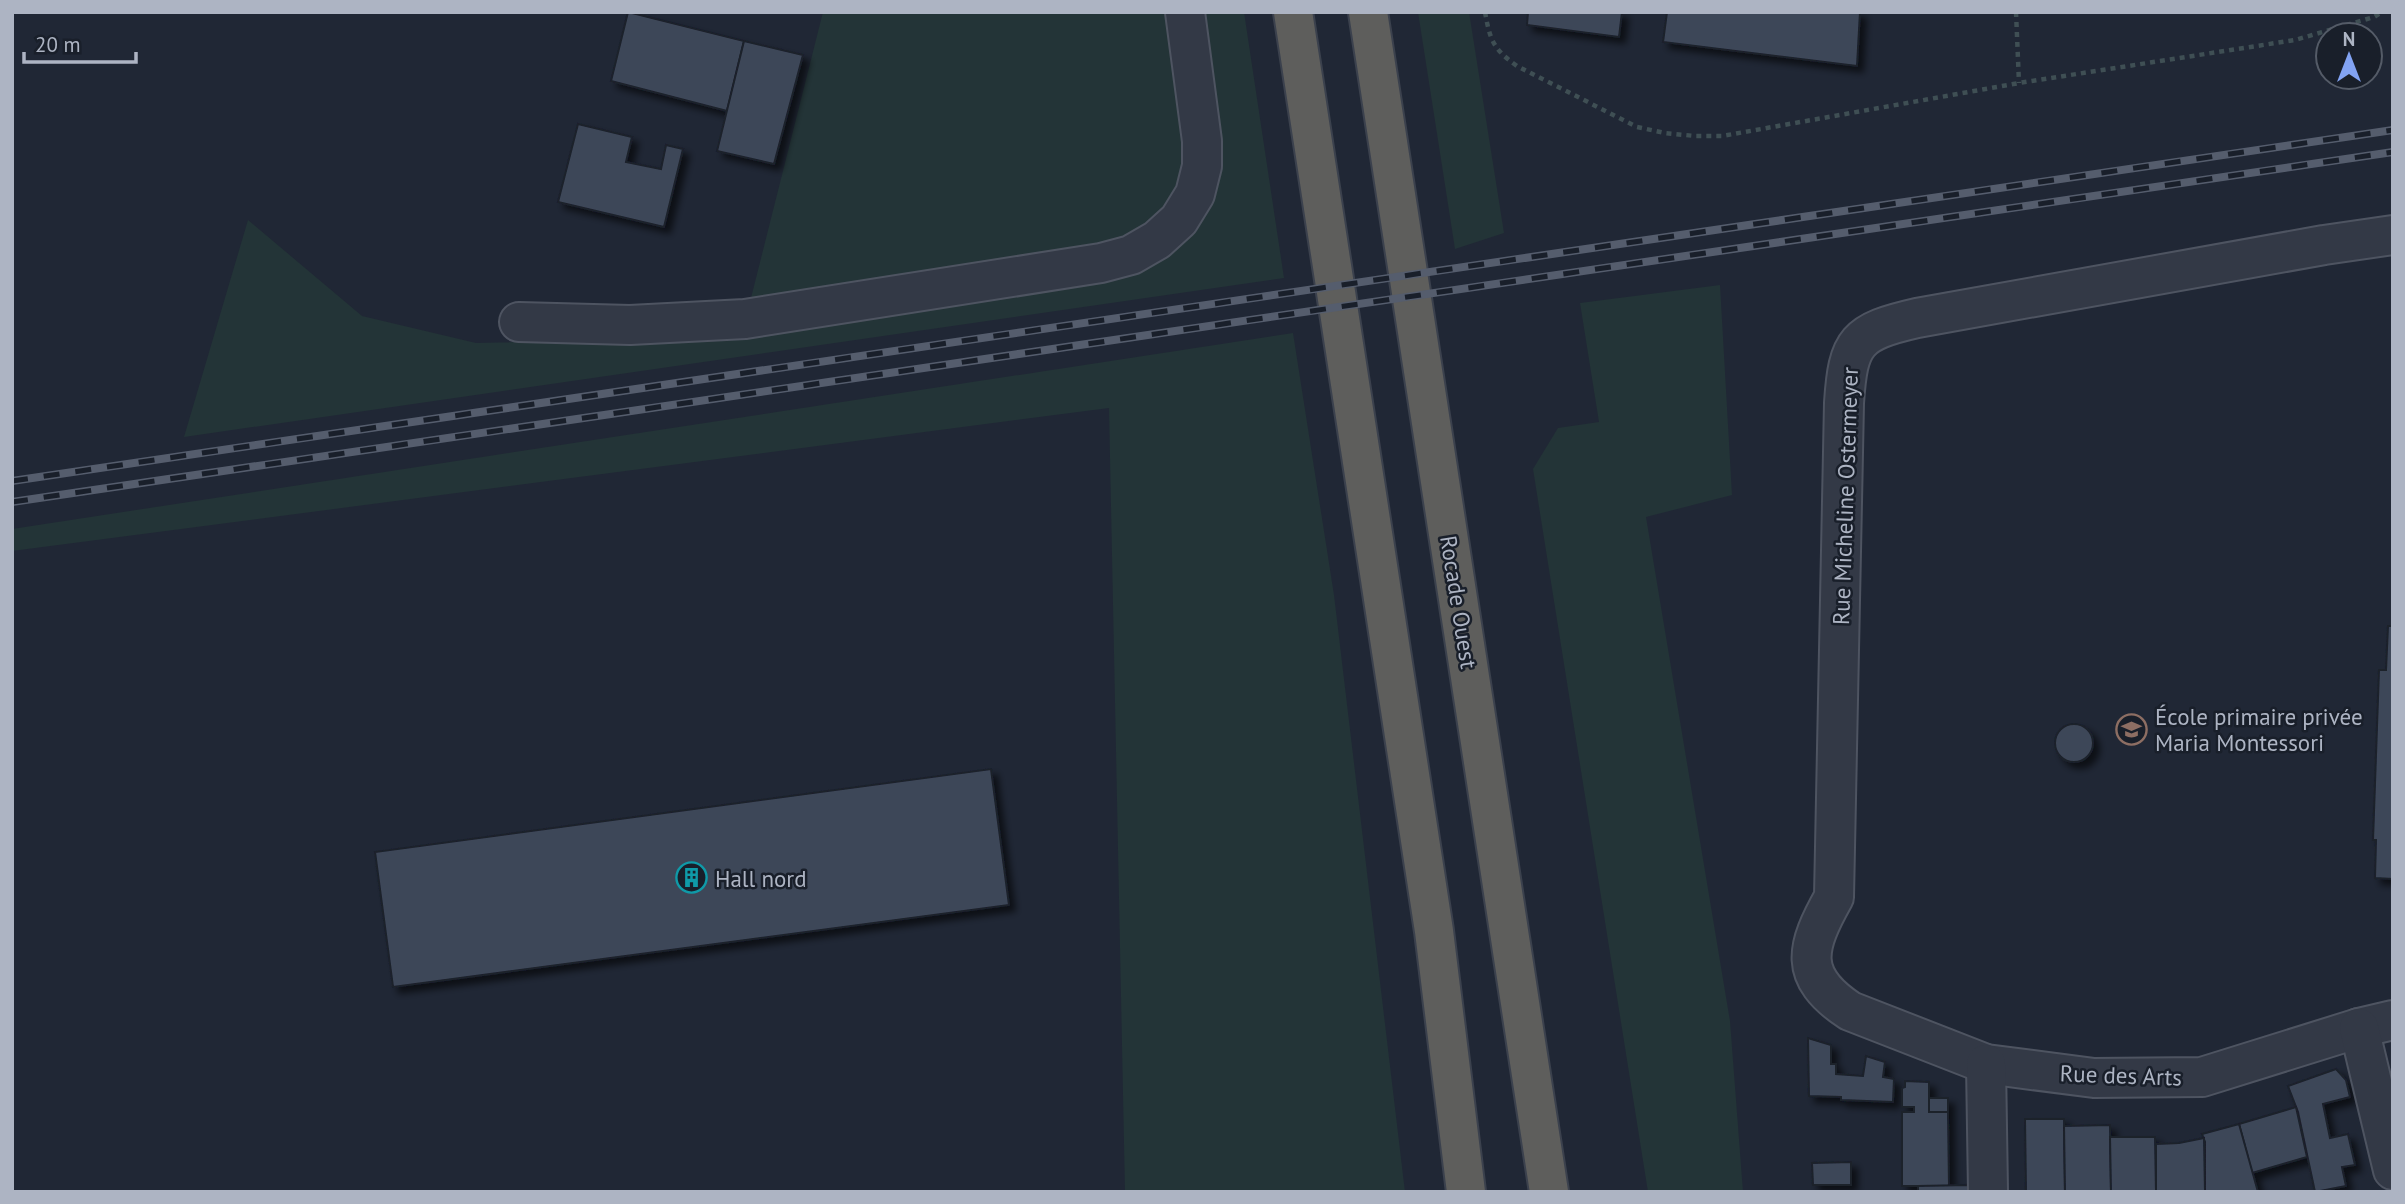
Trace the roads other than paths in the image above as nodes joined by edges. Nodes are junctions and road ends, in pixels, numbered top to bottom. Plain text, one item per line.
1 (1185, 12) edge
2 (1293, 12) edge
3 (1368, 12) edge
4 (2393, 235) edge
5 (519, 321) dead end
6 (1850, 1011) joint
7 (2376, 1024) edge
8 (1986, 1064) junction
9 (2393, 1170) edge
10 (1466, 1192) edge
11 (1549, 1192) edge
12 (1987, 1192) edge

1 - 5 street
2 - 10 highway
3 - 11 highway, Rocade Ouest
4 - 6 street, Rue Micheline Ostermeyer
6 - 8 street, Rue des Arts
7 - 8 street, Rue des Arts
7 - 9 street
8 - 12 street

